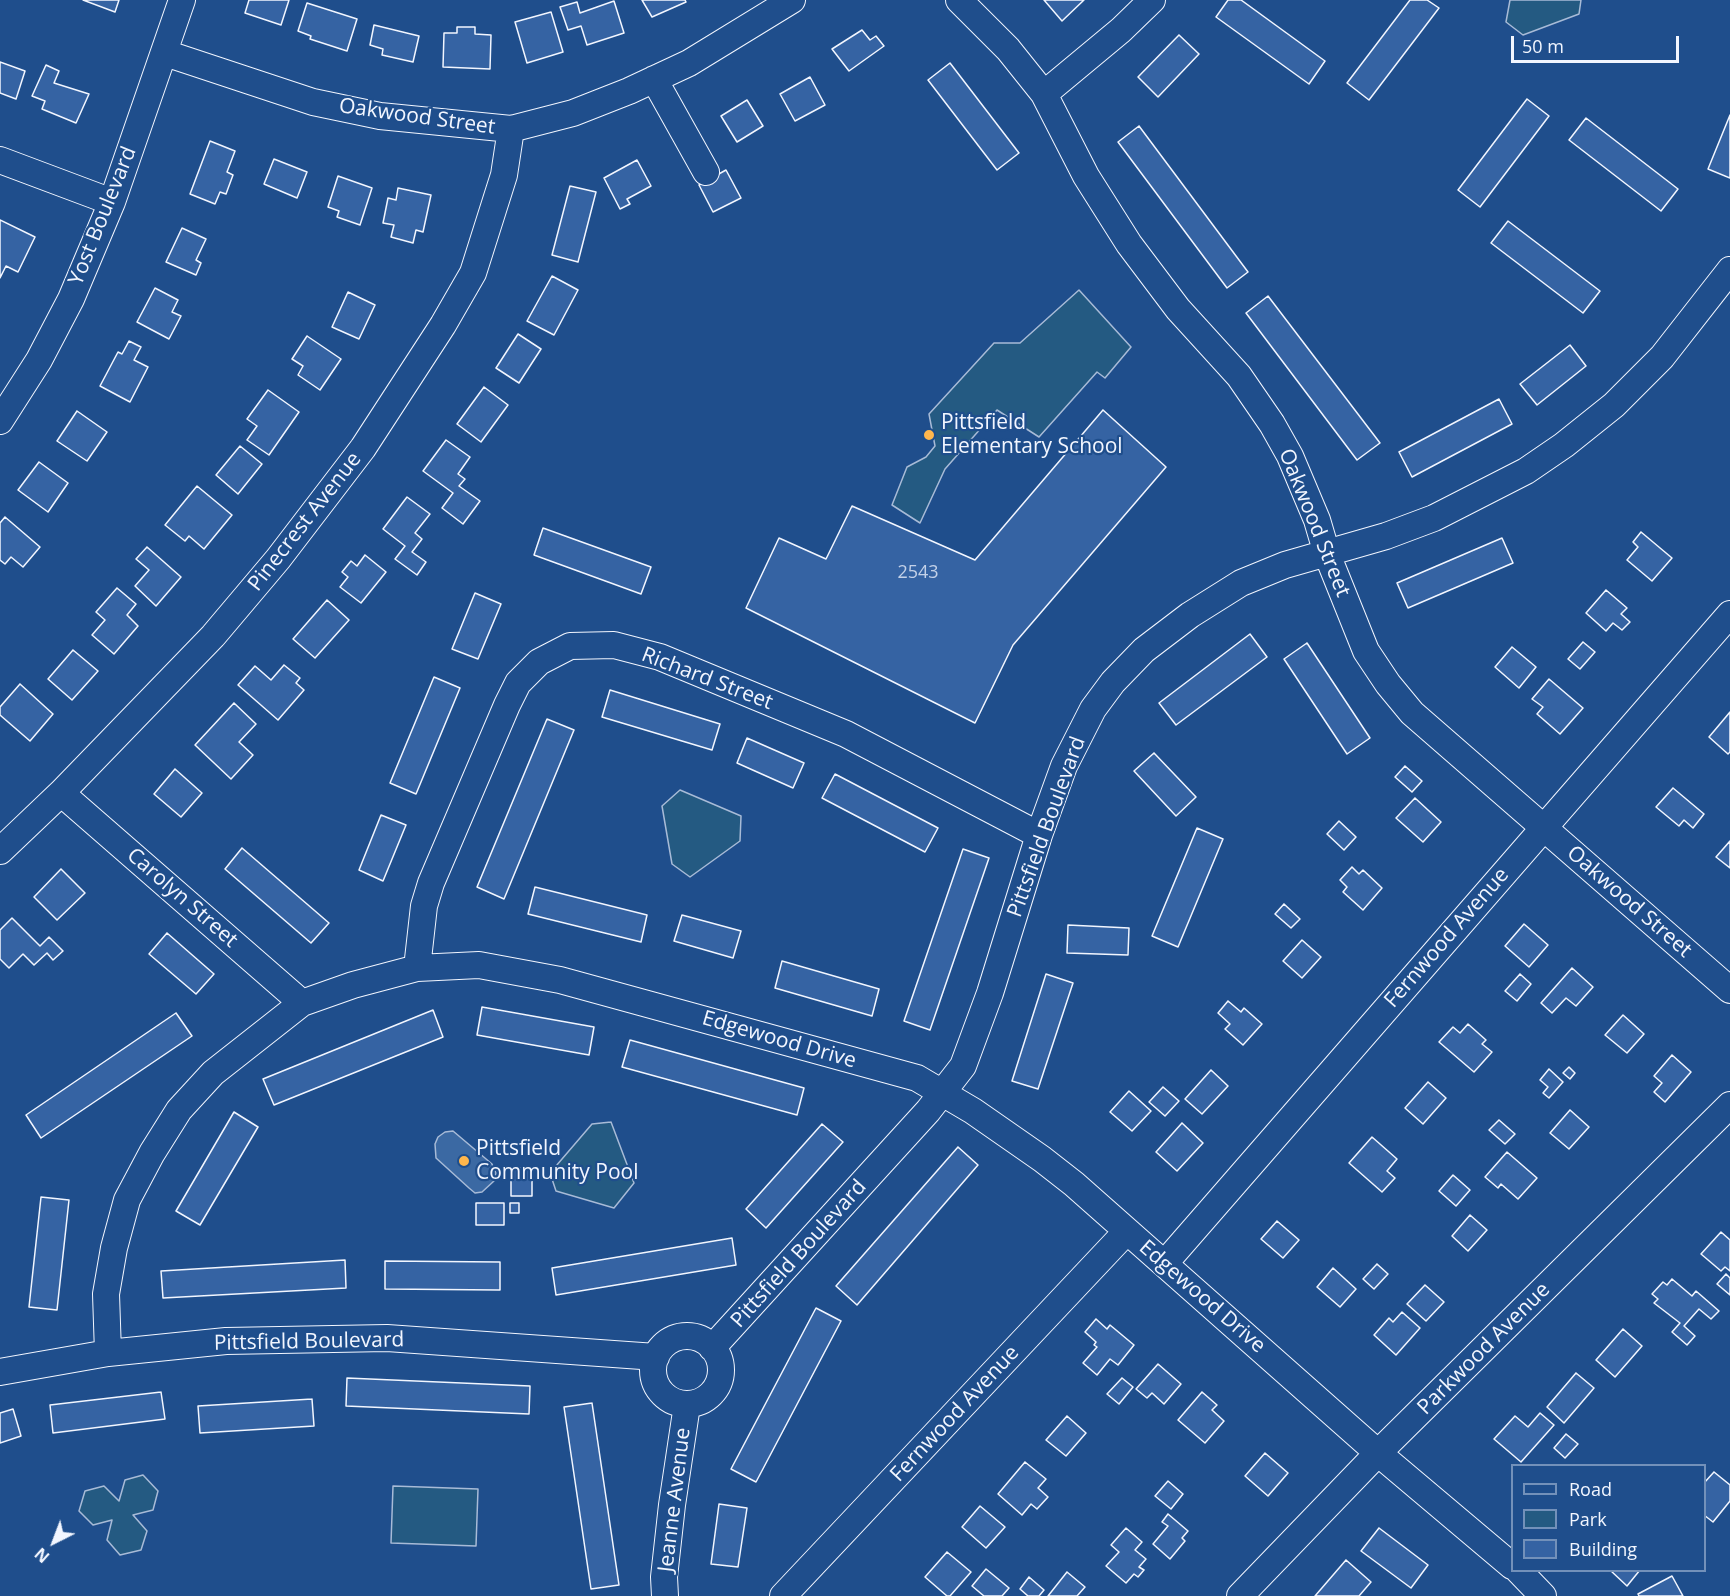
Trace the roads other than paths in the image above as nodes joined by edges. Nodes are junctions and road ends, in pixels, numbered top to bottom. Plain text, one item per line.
1 (182, 0) edge
2 (792, 0) edge
3 (959, 0) edge
4 (1152, 0) edge
5 (165, 52) junction
6 (654, 79) junction
7 (1044, 94) junction
8 (511, 129) junction
9 (0, 160) edge
10 (706, 172) dead end
11 (112, 202) junction
12 (1730, 270) edge
13 (0, 421) edge
14 (1327, 554) junction
15 (1730, 614) edge
16 (62, 793) junction
17 (1542, 827) junction
18 (1039, 835) junction
19 (0, 851) edge
20 (417, 968) junction
21 (1730, 990) edge
22 (302, 1003) junction
23 (944, 1094) junction
24 (1730, 1105) edge
25 (1127, 1231) junction
26 (1165, 1263) junction
27 (712, 1348) junction
28 (108, 1353) junction
29 (656, 1357) junction
30 (0, 1372) edge
31 (687, 1405) junction
32 (1378, 1453) junction
33 (1511, 1565) edge
34 (1520, 1572) edge
35 (665, 1596) edge
36 (783, 1596) edge
37 (1240, 1596) edge
38 (1543, 1596) edge

1 - 5 street, Yost Boulevard
2 - 6 street, Oakwood Street
3 - 7 street, Oakwood Street
4 - 7 street
5 - 8 street, Oakwood Street
5 - 11 street, Yost Boulevard
6 - 8 street, Oakwood Street
6 - 10 street
7 - 14 street, Oakwood Street
8 - 16 street, Pinecrest Avenue
9 - 11 street
11 - 13 street, Yost Boulevard
12 - 14 street, Pittsfield Boulevard
14 - 17 street, Oakwood Street
14 - 18 street, Pittsfield Boulevard
15 - 17 street, Fernwood Avenue
16 - 19 street, Pinecrest Avenue
16 - 22 street, Carolyn Street
17 - 21 street, Oakwood Street
17 - 26 street, Fernwood Avenue
18 - 20 street, Richard Street
18 - 23 street, Pittsfield Boulevard
20 - 22 street, Edgewood Drive
20 - 23 street, Edgewood Drive
22 - 28 street, Edgewood Drive
23 - 25 street, Edgewood Drive
23 - 27 street, Pittsfield Boulevard
24 - 32 street, Parkwood Avenue
25 - 26 street, Edgewood Drive
25 - 36 street, Fernwood Avenue
26 - 32 street, Edgewood Drive
27 - 29 street
27 - 31 street
28 - 29 street, Pittsfield Boulevard
28 - 30 street, Pittsfield Boulevard
29 - 31 street
31 - 35 street, Jeanne Avenue
32 - 33 street, Edgewood Drive
32 - 37 street, Parkwood Avenue
34 - 38 street

